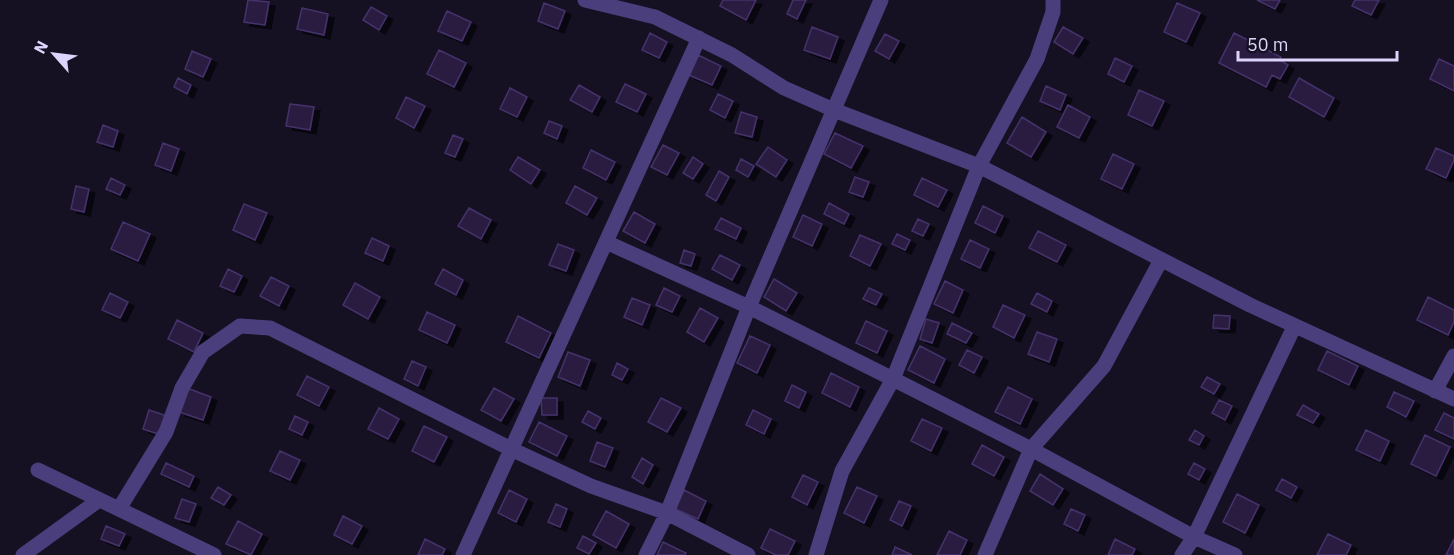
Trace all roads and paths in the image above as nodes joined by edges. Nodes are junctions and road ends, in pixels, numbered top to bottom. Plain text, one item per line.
1 (585, 0) edge
2 (881, 0) edge
3 (1053, 0) edge
4 (699, 38) junction
5 (834, 110) junction
6 (979, 166) junction
7 (606, 242) junction
8 (1161, 260) junction
9 (749, 307) junction
10 (1294, 327) junction
11 (1454, 356) edge
12 (893, 379) junction
13 (1435, 391) junction
14 (1454, 399) edge
15 (511, 449) junction
16 (1031, 449) junction
17 (38, 470) dead end
18 (99, 500) junction
19 (119, 509) junction
20 (667, 513) junction
21 (1194, 537) junction
22 (23, 555) edge
23 (213, 555) edge
24 (463, 555) edge
25 (646, 555) edge
26 (748, 555) edge
27 (816, 555) edge
28 (984, 555) edge
29 (1182, 555) edge
30 (1235, 555) edge

1 - 4 street
2 - 5 street
3 - 6 street
4 - 5 street
4 - 7 street
5 - 6 street
5 - 9 street
6 - 8 street
6 - 12 street
7 - 9 street
7 - 15 street
8 - 10 street
8 - 16 street
9 - 12 street
9 - 20 street
10 - 13 street
10 - 21 street
11 - 13 street
12 - 16 street
12 - 27 street
13 - 14 street
15 - 19 street
15 - 20 street
15 - 24 street
16 - 21 street
16 - 28 street
17 - 18 street
18 - 19 street
18 - 22 street
19 - 23 street
20 - 25 street
20 - 26 street
21 - 29 street
21 - 30 street

